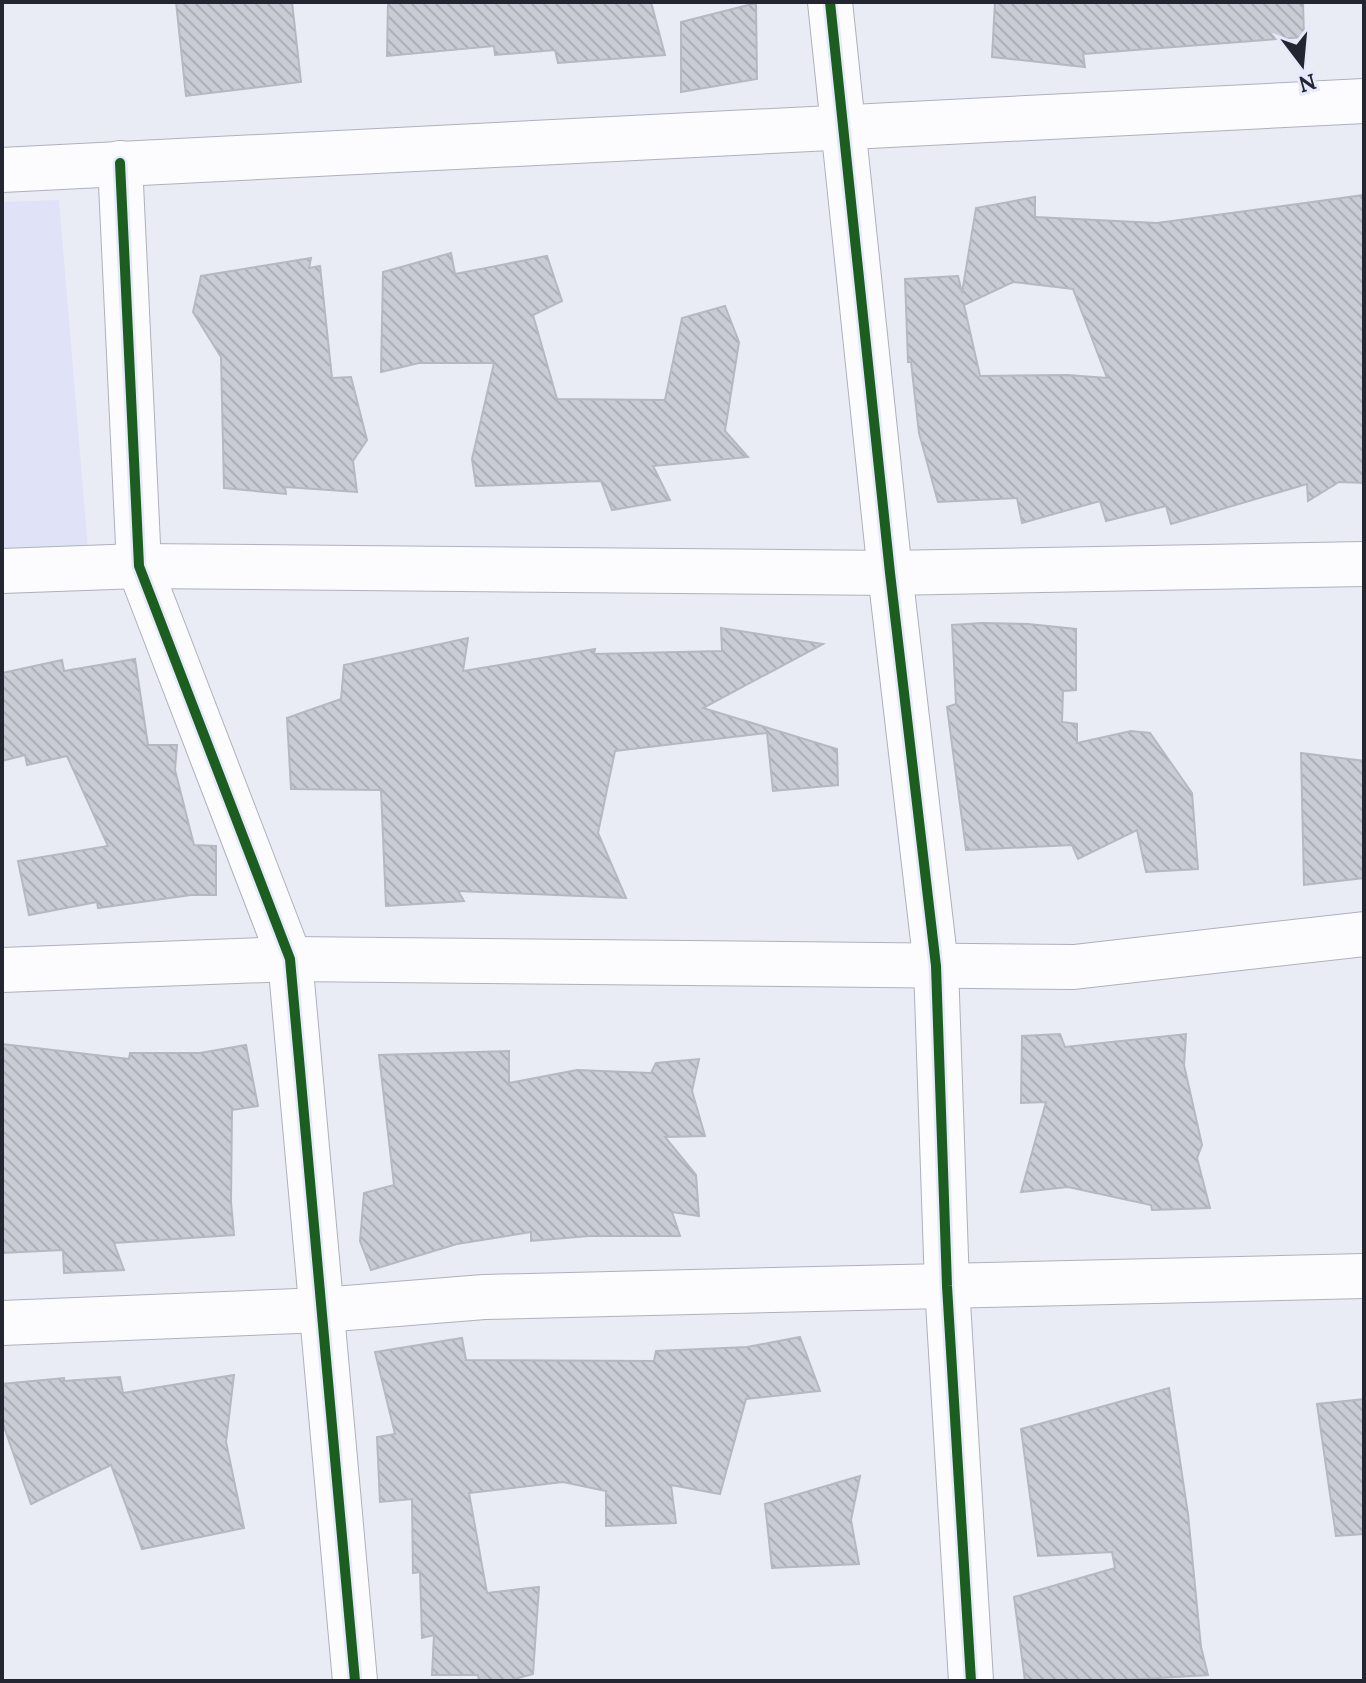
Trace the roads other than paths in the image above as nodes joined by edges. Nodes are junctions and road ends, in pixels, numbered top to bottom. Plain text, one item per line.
1 (830, 2) edge
2 (1364, 101) edge
3 (844, 127) junction
4 (120, 163) junction
5 (2, 170) edge
6 (1364, 564) edge
7 (139, 566) junction
8 (2, 571) edge
9 (890, 573) junction
10 (1364, 934) edge
11 (290, 959) junction
12 (936, 966) junction
13 (2, 970) edge
14 (1364, 1276) edge
15 (947, 1286) junction
16 (322, 1310) junction
17 (2, 1323) edge
18 (355, 1681) edge
19 (971, 1681) edge

1 - 3 street
2 - 3 street
3 - 4 street
3 - 9 street
4 - 5 street
4 - 7 street
6 - 9 street
7 - 8 street
7 - 9 street
7 - 11 street
9 - 12 street
10 - 12 street
11 - 12 street
11 - 13 street
11 - 16 street
12 - 15 street
14 - 15 street
15 - 16 street
15 - 19 street
16 - 17 street
16 - 18 street

